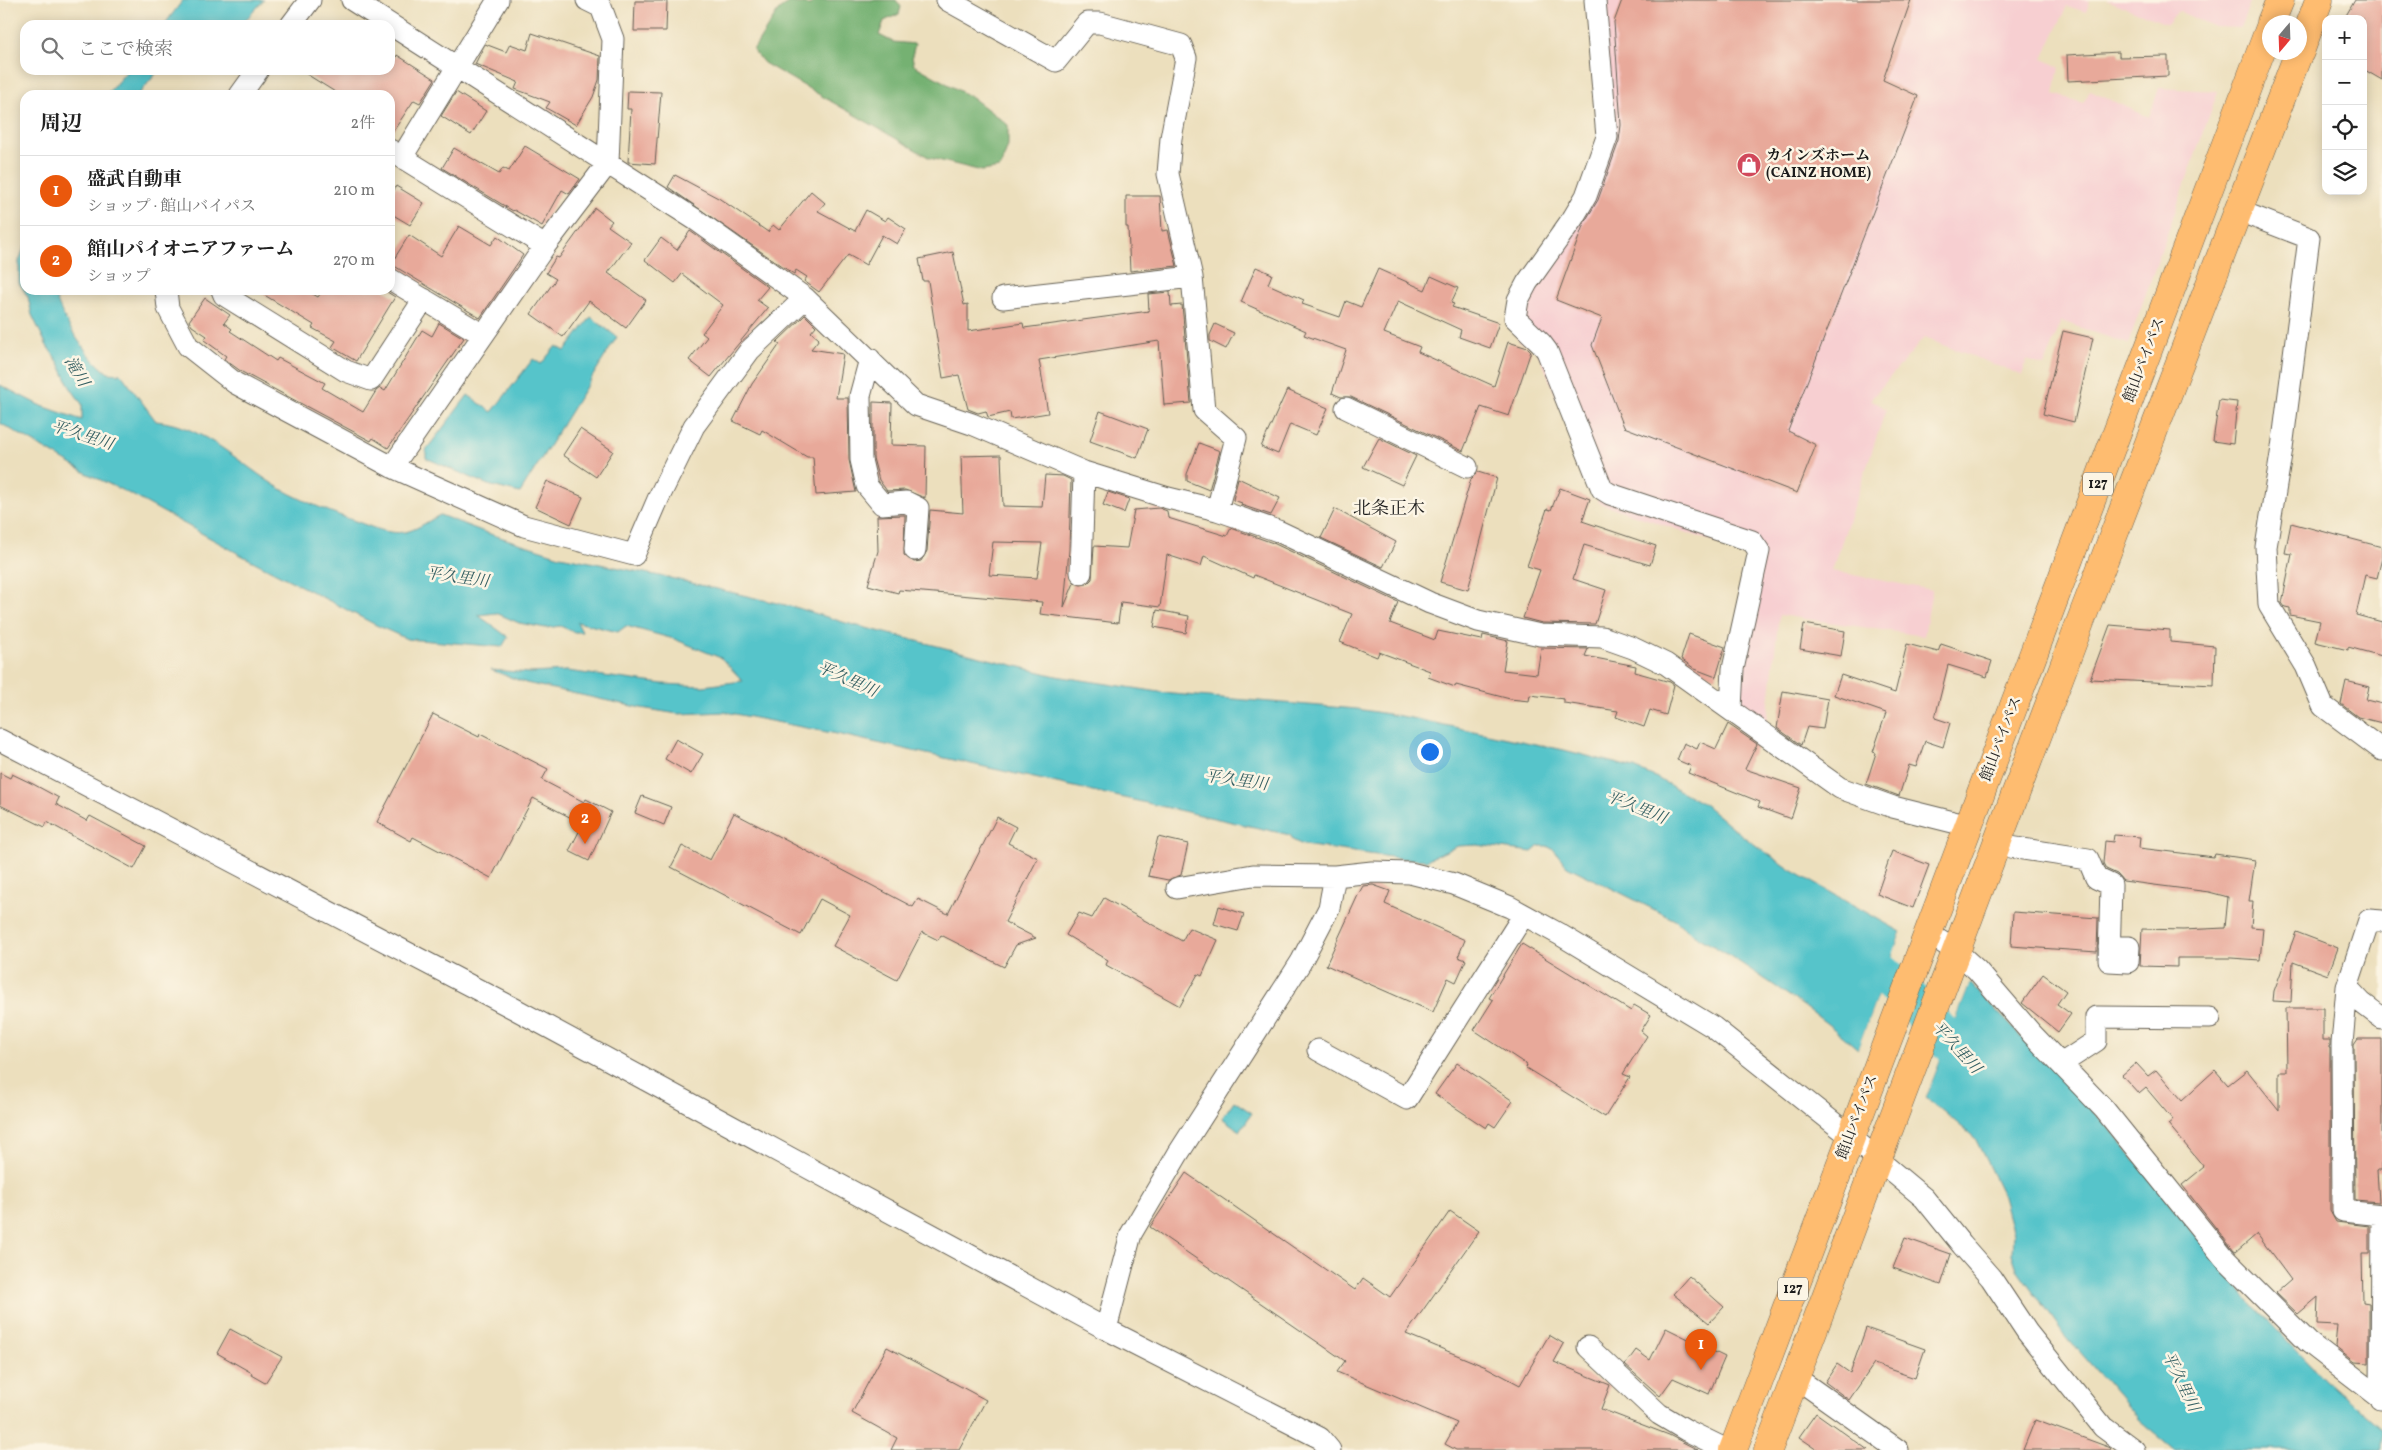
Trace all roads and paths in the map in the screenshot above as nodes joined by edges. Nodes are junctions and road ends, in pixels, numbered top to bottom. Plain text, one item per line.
1 (310, 0) edge
2 (352, 0) edge
3 (498, 0) edge
4 (587, 0) edge
5 (946, 0) edge
6 (1595, 0) edge
7 (2280, 0) edge
8 (2319, 0) edge
9 (2274, 15) edge
10 (295, 20) edge
11 (384, 20) edge
12 (395, 27) edge
13 (2307, 31) edge
14 (2262, 48) edge
15 (2296, 60) edge
16 (456, 66) junction
17 (254, 75) edge
18 (244, 90) edge
19 (396, 153) edge
20 (608, 163) junction
21 (2239, 212) junction
22 (545, 246) junction
23 (1192, 277) junction
24 (395, 282) edge
25 (167, 295) edge
26 (224, 295) edge
27 (805, 298) junction
28 (1003, 298) dead end
29 (424, 300) junction
30 (483, 335) junction
31 (870, 359) junction
32 (1346, 408) dead end
33 (1468, 466) dead end
34 (392, 467) junction
35 (1084, 472) junction
36 (1216, 510) junction
37 (915, 550) dead end
38 (1081, 573) dead end
39 (1731, 709) junction
40 (0, 740) edge
41 (2382, 750) edge
42 (1969, 826) junction
43 (1997, 845) junction
44 (1336, 876) junction
45 (1177, 888) dead end
46 (1523, 916) junction
47 (2382, 921) edge
48 (1927, 937) junction
49 (2109, 947) dead end
50 (1955, 957) junction
51 (2348, 987) junction
52 (2210, 1018) dead end
53 (2382, 1018) edge
54 (1318, 1050) dead end
55 (2061, 1064) junction
56 (1852, 1132) junction
57 (1880, 1156) junction
58 (2382, 1216) edge
59 (2382, 1306) edge
60 (1106, 1329) junction
61 (1588, 1347) dead end
62 (1795, 1377) junction
63 (2382, 1399) edge
64 (1330, 1450) edge
65 (1727, 1450) edge
66 (1733, 1450) edge
67 (1768, 1450) edge
68 (1898, 1450) edge
69 (2134, 1450) edge

1 - 10 street
2 - 11 street
3 - 16 street
4 - 20 street
5 - 23 street
6 - 39 street
7 - 9 highway
8 - 13 highway, 127
12 - 16 street
14 - 42 highway, 館山バイパス / 127
15 - 21 highway, 127
16 - 19 street
16 - 20 street
17 - 18 street
19 - 22 street
20 - 22 street
20 - 27 street
21 - 41 street
21 - 43 highway, 127
22 - 30 street
23 - 28 street
23 - 36 street
24 - 29 street
25 - 34 street
26 - 29 street
27 - 31 street
27 - 34 street
29 - 30 street
30 - 34 street
31 - 35 street
31 - 37 street
32 - 33 street
35 - 36 street
35 - 38 street
36 - 39 street
39 - 42 street
40 - 60 street
42 - 48 highway, 館山バイパス / 127
43 - 49 street
43 - 50 highway, 127
44 - 45 street
44 - 46 street
44 - 60 street
46 - 54 street
46 - 56 street
47 - 51 street
48 - 50 street
48 - 56 highway, 館山バイパス / 127
50 - 55 street
50 - 57 highway, 127
51 - 53 street
51 - 58 street
52 - 55 street
55 - 63 street
56 - 57 street
56 - 66 highway, 館山バイパス / 127
57 - 62 highway, 127
57 - 69 street
58 - 59 street
59 - 63 street
60 - 64 street
61 - 65 street
62 - 67 highway, 127
62 - 68 street

